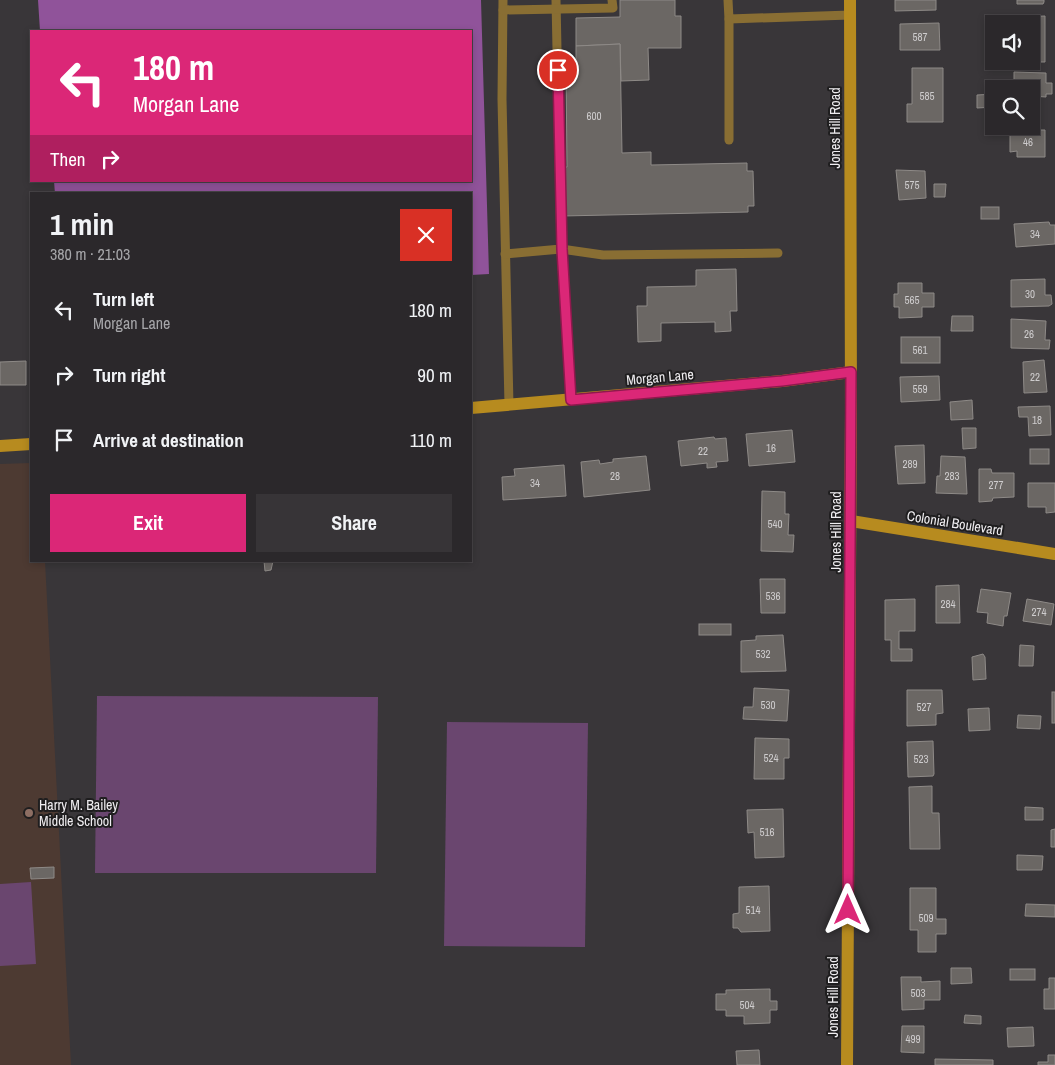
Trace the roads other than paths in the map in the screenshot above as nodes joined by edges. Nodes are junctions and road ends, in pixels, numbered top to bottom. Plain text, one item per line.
1 (503, 0) edge
2 (556, 0) edge
3 (612, 0) edge
4 (728, 0) edge
5 (850, 0) edge
6 (502, 10) junction
7 (556, 10) junction
8 (850, 15) junction
9 (729, 19) junction
10 (729, 140) dead end
11 (562, 249) junction
12 (778, 253) dead end
13 (505, 254) junction
14 (851, 372) junction
15 (571, 400) junction
16 (509, 405) junction
17 (472, 408) edge
18 (30, 444) edge
19 (0, 446) edge
20 (851, 521) junction
21 (1055, 554) edge
22 (848, 1065) edge

1 - 6 lane
2 - 7 lane
3 - 7 lane
4 - 9 lane
5 - 8 main road, Jones Hill Road
6 - 7 lane
6 - 13 lane
7 - 11 lane
8 - 9 lane
8 - 14 main road, Jones Hill Road
9 - 10 lane
11 - 12 lane
11 - 13 lane
11 - 15 lane
13 - 16 lane
14 - 15 main road, Morgan Lane
14 - 20 main road, Jones Hill Road
15 - 16 main road, Morgan Lane
16 - 17 main road, Morgan Lane
18 - 19 main road
20 - 21 main road, Colonial Boulevard
20 - 22 main road, Jones Hill Road

